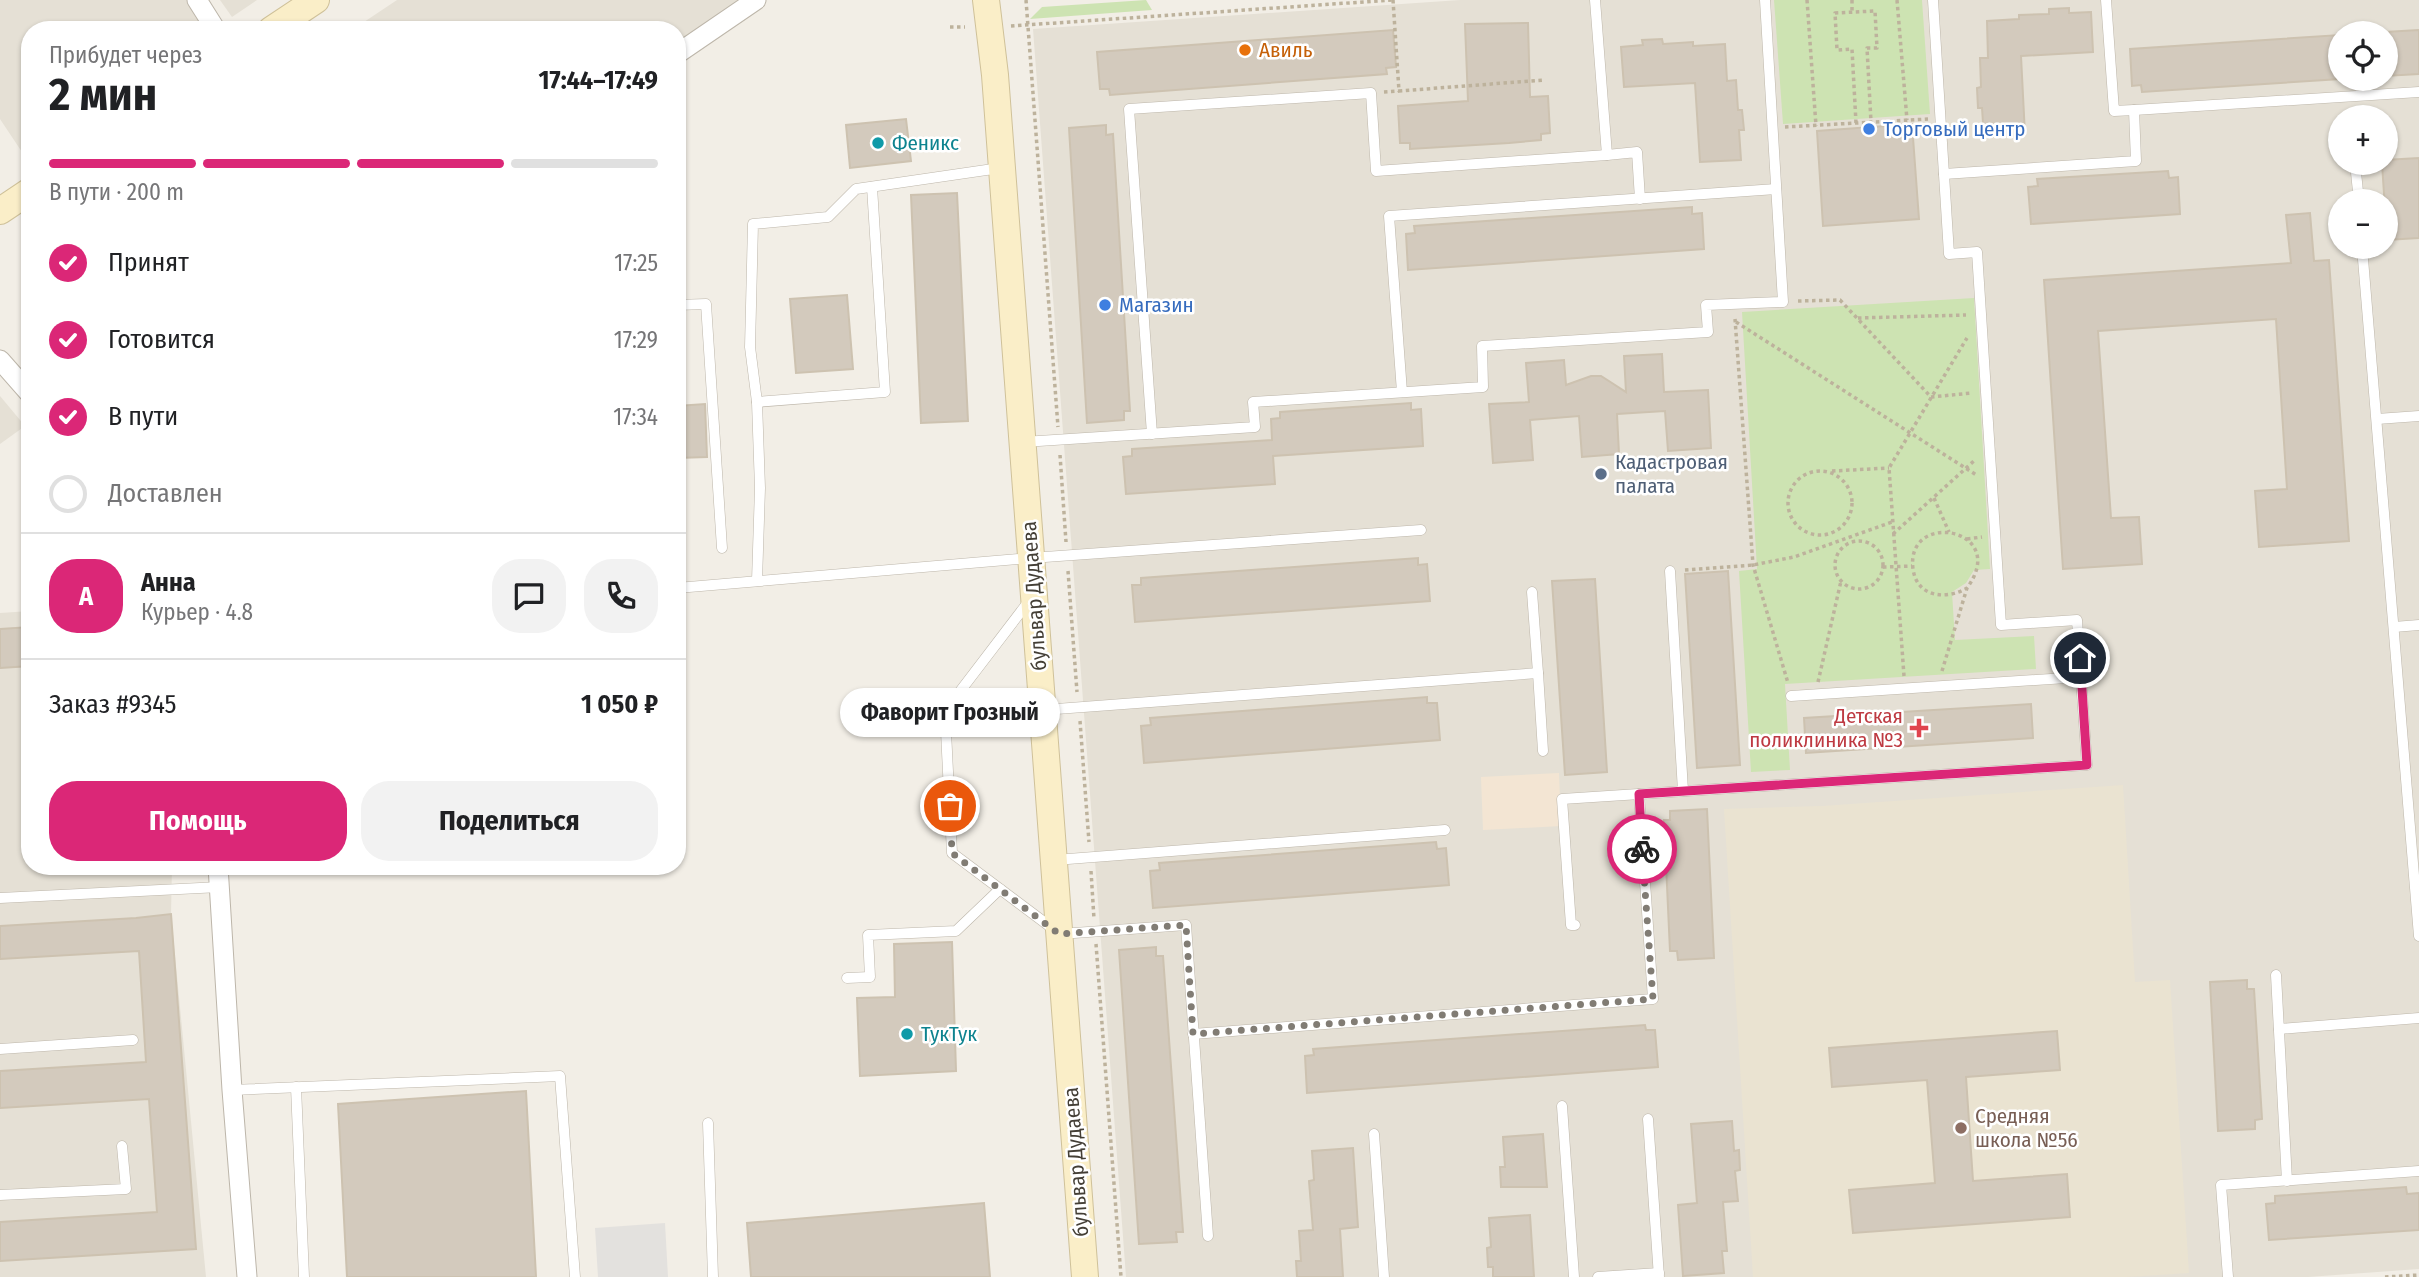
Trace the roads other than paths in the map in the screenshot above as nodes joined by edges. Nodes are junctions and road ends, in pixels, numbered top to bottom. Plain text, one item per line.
1 (197, 0) edge
2 (316, 0) edge
3 (756, 0) edge
4 (986, 0) edge
5 (1595, 0) edge
6 (1765, 0) edge
7 (1933, 0) edge
8 (2106, 0) edge
9 (210, 21) edge
10 (284, 21) edge
11 (686, 48) edge
12 (2419, 92) edge
13 (2134, 110) junction
14 (1607, 155) junction
15 (1002, 167) junction
16 (1944, 174) junction
17 (872, 187) junction
18 (1776, 189) junction
19 (21, 197) edge
20 (1640, 199) junction
21 (0, 211) edge
22 (2363, 259) edge
23 (686, 304) edge
24 (0, 360) edge
25 (21, 384) edge
26 (1402, 392) junction
27 (757, 402) junction
28 (2419, 416) edge
29 (2377, 419) junction
30 (1152, 433) junction
31 (1023, 442) junction
32 (1421, 530) dead end
33 (722, 548) dead end
34 (1031, 558) junction
35 (1670, 571) road end
36 (757, 581) junction
37 (686, 587) edge
38 (1532, 592) dead end
39 (1034, 594) junction
40 (2419, 625) edge
41 (2394, 627) junction
42 (1538, 673) junction
43 (2081, 677) junction
44 (1791, 696) road end
45 (1043, 710) junction
46 (1543, 751) dead end
47 (1683, 791) junction
48 (1639, 794) junction
49 (1446, 830) dead end
50 (1054, 860) junction
51 (219, 875) edge
52 (220, 887) junction
53 (1000, 889) junction
54 (0, 898) edge
55 (1575, 925) dead end
56 (1059, 934) junction
57 (2419, 936) edge
58 (2276, 975) dead end
59 (847, 978) dead end
60 (2419, 1018) edge
61 (2279, 1029) junction
62 (1193, 1034) junction
63 (133, 1040) dead end
64 (0, 1049) edge
65 (296, 1087) junction
66 (232, 1090) junction
67 (1562, 1106) dead end
68 (1648, 1119) dead end
69 (708, 1123) dead end
70 (1374, 1134) dead end
71 (122, 1146) dead end
72 (2419, 1171) edge
73 (2287, 1181) junction
74 (0, 1195) edge
75 (1208, 1236) dead end
76 (1659, 1275) edge
77 (247, 1277) edge
78 (304, 1277) edge
79 (575, 1277) edge
80 (713, 1277) edge
81 (1085, 1277) edge
82 (1384, 1277) edge
83 (1574, 1277) edge
84 (1598, 1277) edge
85 (2228, 1277) edge

1 - 9 street
2 - 10 main road
3 - 11 street
4 - 15 main road, бульвар Дудаева
5 - 14 lane
6 - 18 lane
7 - 16 lane
8 - 13 lane
12 - 13 lane
13 - 16 lane
14 - 20 lane
14 - 30 lane
15 - 17 lane
15 - 31 main road, бульвар Дудаева
16 - 43 lane
17 - 27 lane
17 - 27 lane
18 - 20 lane
18 - 26 lane
19 - 21 main road
20 - 26 lane
22 - 29 lane
23 - 33 lane
24 - 25 street
26 - 30 lane
27 - 36 lane
28 - 29 lane
29 - 41 lane
30 - 31 lane
31 - 34 main road, бульвар Дудаева
32 - 34 lane
34 - 36 lane
34 - 39 main road, бульвар Дудаева
35 - 47 lane
36 - 37 lane
38 - 42 lane
39 - 45 main road, бульвар Дудаева
39 - 53 lane
40 - 41 lane
41 - 57 lane
42 - 45 lane
42 - 46 lane
43 - 44 lane
43 - 47 lane
45 - 50 main road, бульвар Дудаева
47 - 48 lane
48 - 55 lane
48 - 62 lane
49 - 50 lane
50 - 56 main road, бульвар Дудаева
51 - 52 street
52 - 54 lane
52 - 66 street
53 - 56 lane
53 - 59 lane
56 - 62 lane
56 - 81 main road, бульвар Дудаева
58 - 61 lane
60 - 61 lane
61 - 73 lane
62 - 75 lane
63 - 64 lane
65 - 66 lane
65 - 78 lane
65 - 79 lane
66 - 77 street
67 - 83 lane
68 - 76 lane
69 - 80 lane
70 - 82 lane
71 - 74 lane
72 - 73 lane
73 - 85 lane
76 - 84 lane

